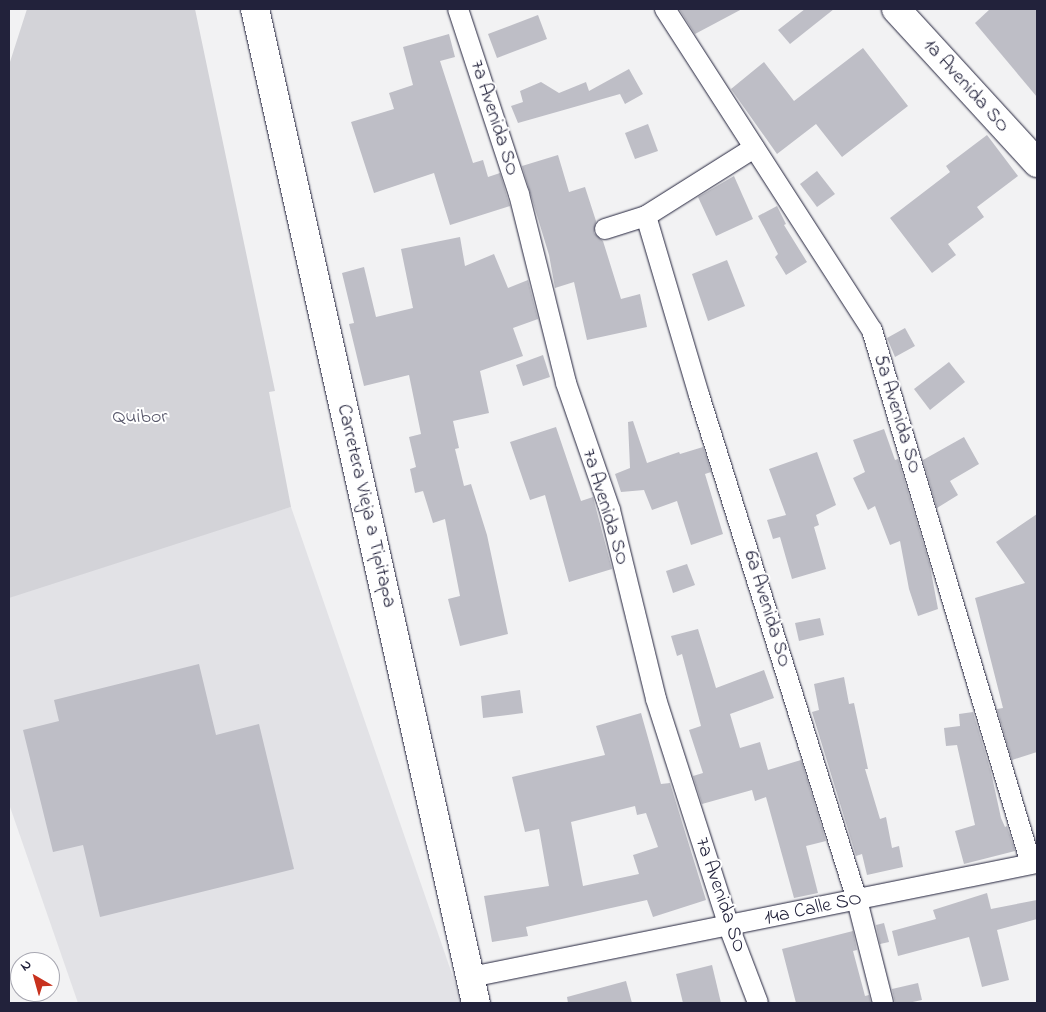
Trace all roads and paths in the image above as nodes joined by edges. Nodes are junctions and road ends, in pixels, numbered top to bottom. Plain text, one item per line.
1 (255, 9) edge
2 (458, 9) edge
3 (665, 9) edge
4 (898, 10) edge
5 (754, 148) junction
6 (1037, 163) edge
7 (646, 216) junction
8 (604, 229) dead end
9 (1034, 864) edge
10 (857, 900) junction
11 (729, 927) junction
12 (473, 990) edge
13 (758, 1003) edge
14 (884, 1003) edge

1 - 12 main road, Carretera Vieja a Tipitapa
2 - 11 street, 7a Avenida SO
3 - 5 street, 5a Avenida SO
4 - 6 main road, 1a Avenida SO
5 - 7 street
5 - 9 street, 5a Avenida SO
7 - 8 street
7 - 10 street, 6a Avenida SO
9 - 10 street, 14a Calle SO
10 - 11 street, 14a Calle SO
10 - 14 street, 6a Avenida SO
11 - 12 street, 14a Calle SO
11 - 13 street, 7a Avenida SO

